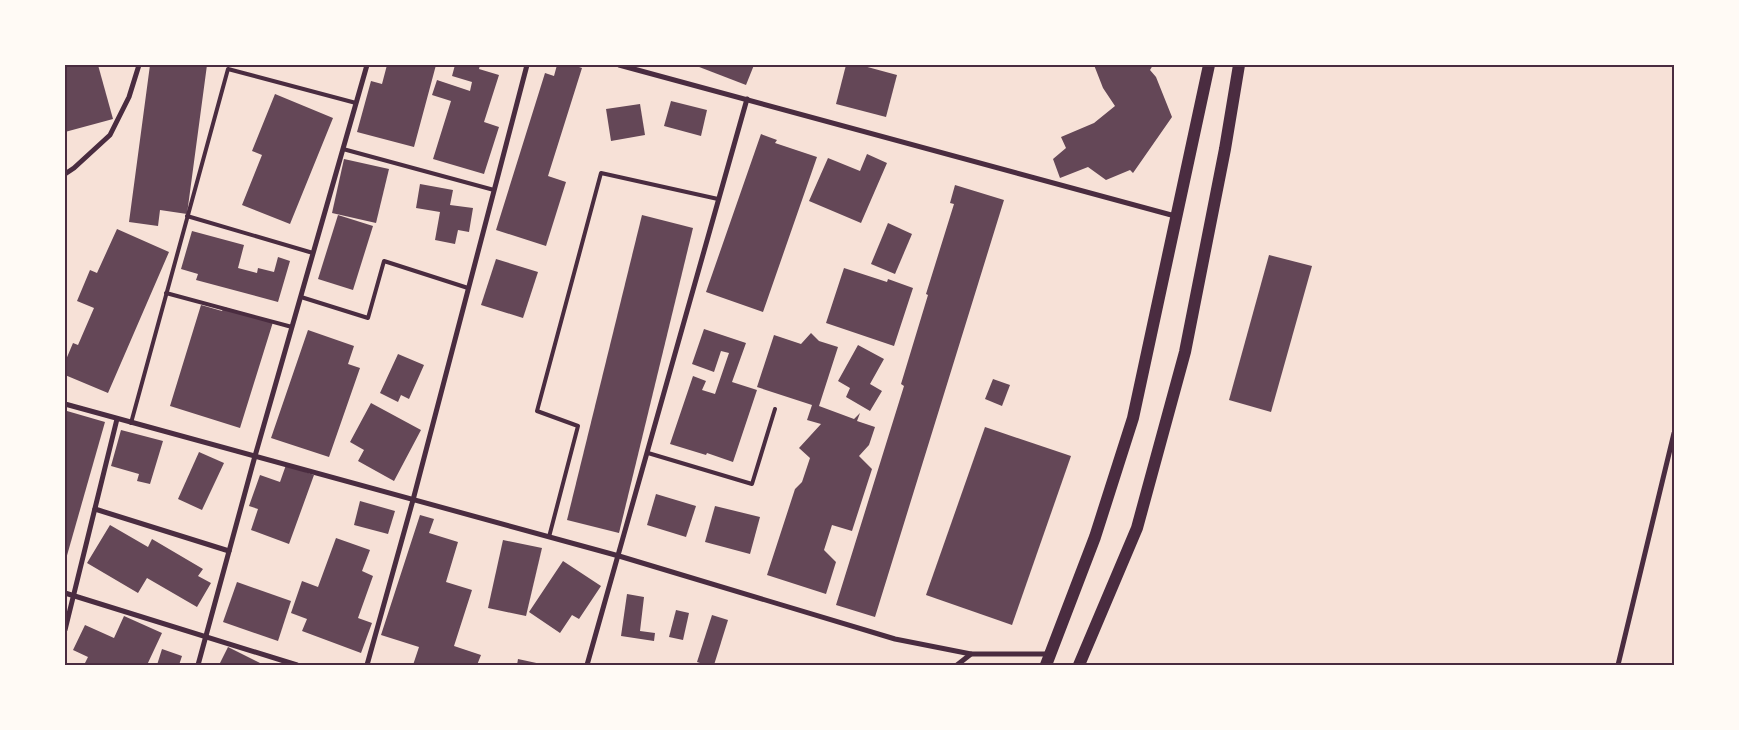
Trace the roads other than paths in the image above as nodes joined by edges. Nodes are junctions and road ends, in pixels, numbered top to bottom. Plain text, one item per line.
1 (138, 65) edge
2 (367, 65) edge
3 (527, 65) edge
4 (618, 65) edge
5 (1209, 65) edge
6 (1239, 65) edge
7 (747, 99) junction
8 (356, 103) junction
9 (343, 149) junction
10 (65, 174) edge
11 (494, 190) junction
12 (718, 199) junction
13 (187, 216) junction
14 (1177, 217) junction
15 (313, 253) junction
16 (468, 288) junction
17 (166, 293) junction
18 (301, 297) junction
19 (292, 327) junction
20 (65, 404) edge
21 (775, 409) dead end
22 (117, 419) junction
23 (131, 423) junction
24 (1674, 433) edge
25 (648, 453) junction
26 (255, 456) junction
27 (413, 500) junction
28 (95, 509) junction
29 (548, 536) junction
30 (229, 551) junction
31 (619, 556) junction
32 (65, 593) edge
33 (73, 596) junction
34 (65, 630) edge
35 (206, 637) junction
36 (971, 654) junction
37 (1048, 660) edge
38 (198, 665) edge
39 (297, 665) edge
40 (368, 665) edge
41 (587, 665) edge
42 (957, 665) edge
43 (1079, 665) edge
44 (1618, 665) edge

1 - 10 street
2 - 8 street
3 - 11 street
4 - 7 street
5 - 14 main road
6 - 43 main road
7 - 12 street
7 - 14 street
8 - 9 street
8 - 13 lane
9 - 11 lane
9 - 15 street
11 - 16 street
12 - 25 street
12 - 29 lane
13 - 15 lane
13 - 17 lane
14 - 37 main road
15 - 18 street
16 - 18 lane
16 - 27 street
17 - 19 lane
17 - 23 lane
18 - 19 street
19 - 26 street
20 - 22 street
21 - 25 lane
22 - 23 street
22 - 28 street
23 - 26 street
24 - 44 street
25 - 31 street
26 - 27 street
26 - 30 street
27 - 29 street
27 - 40 street
28 - 30 street
28 - 33 street
29 - 31 street
30 - 35 street
31 - 36 street
31 - 41 street
32 - 33 street
33 - 34 street
33 - 35 street
35 - 38 street
35 - 39 street
36 - 37 street
36 - 42 street

